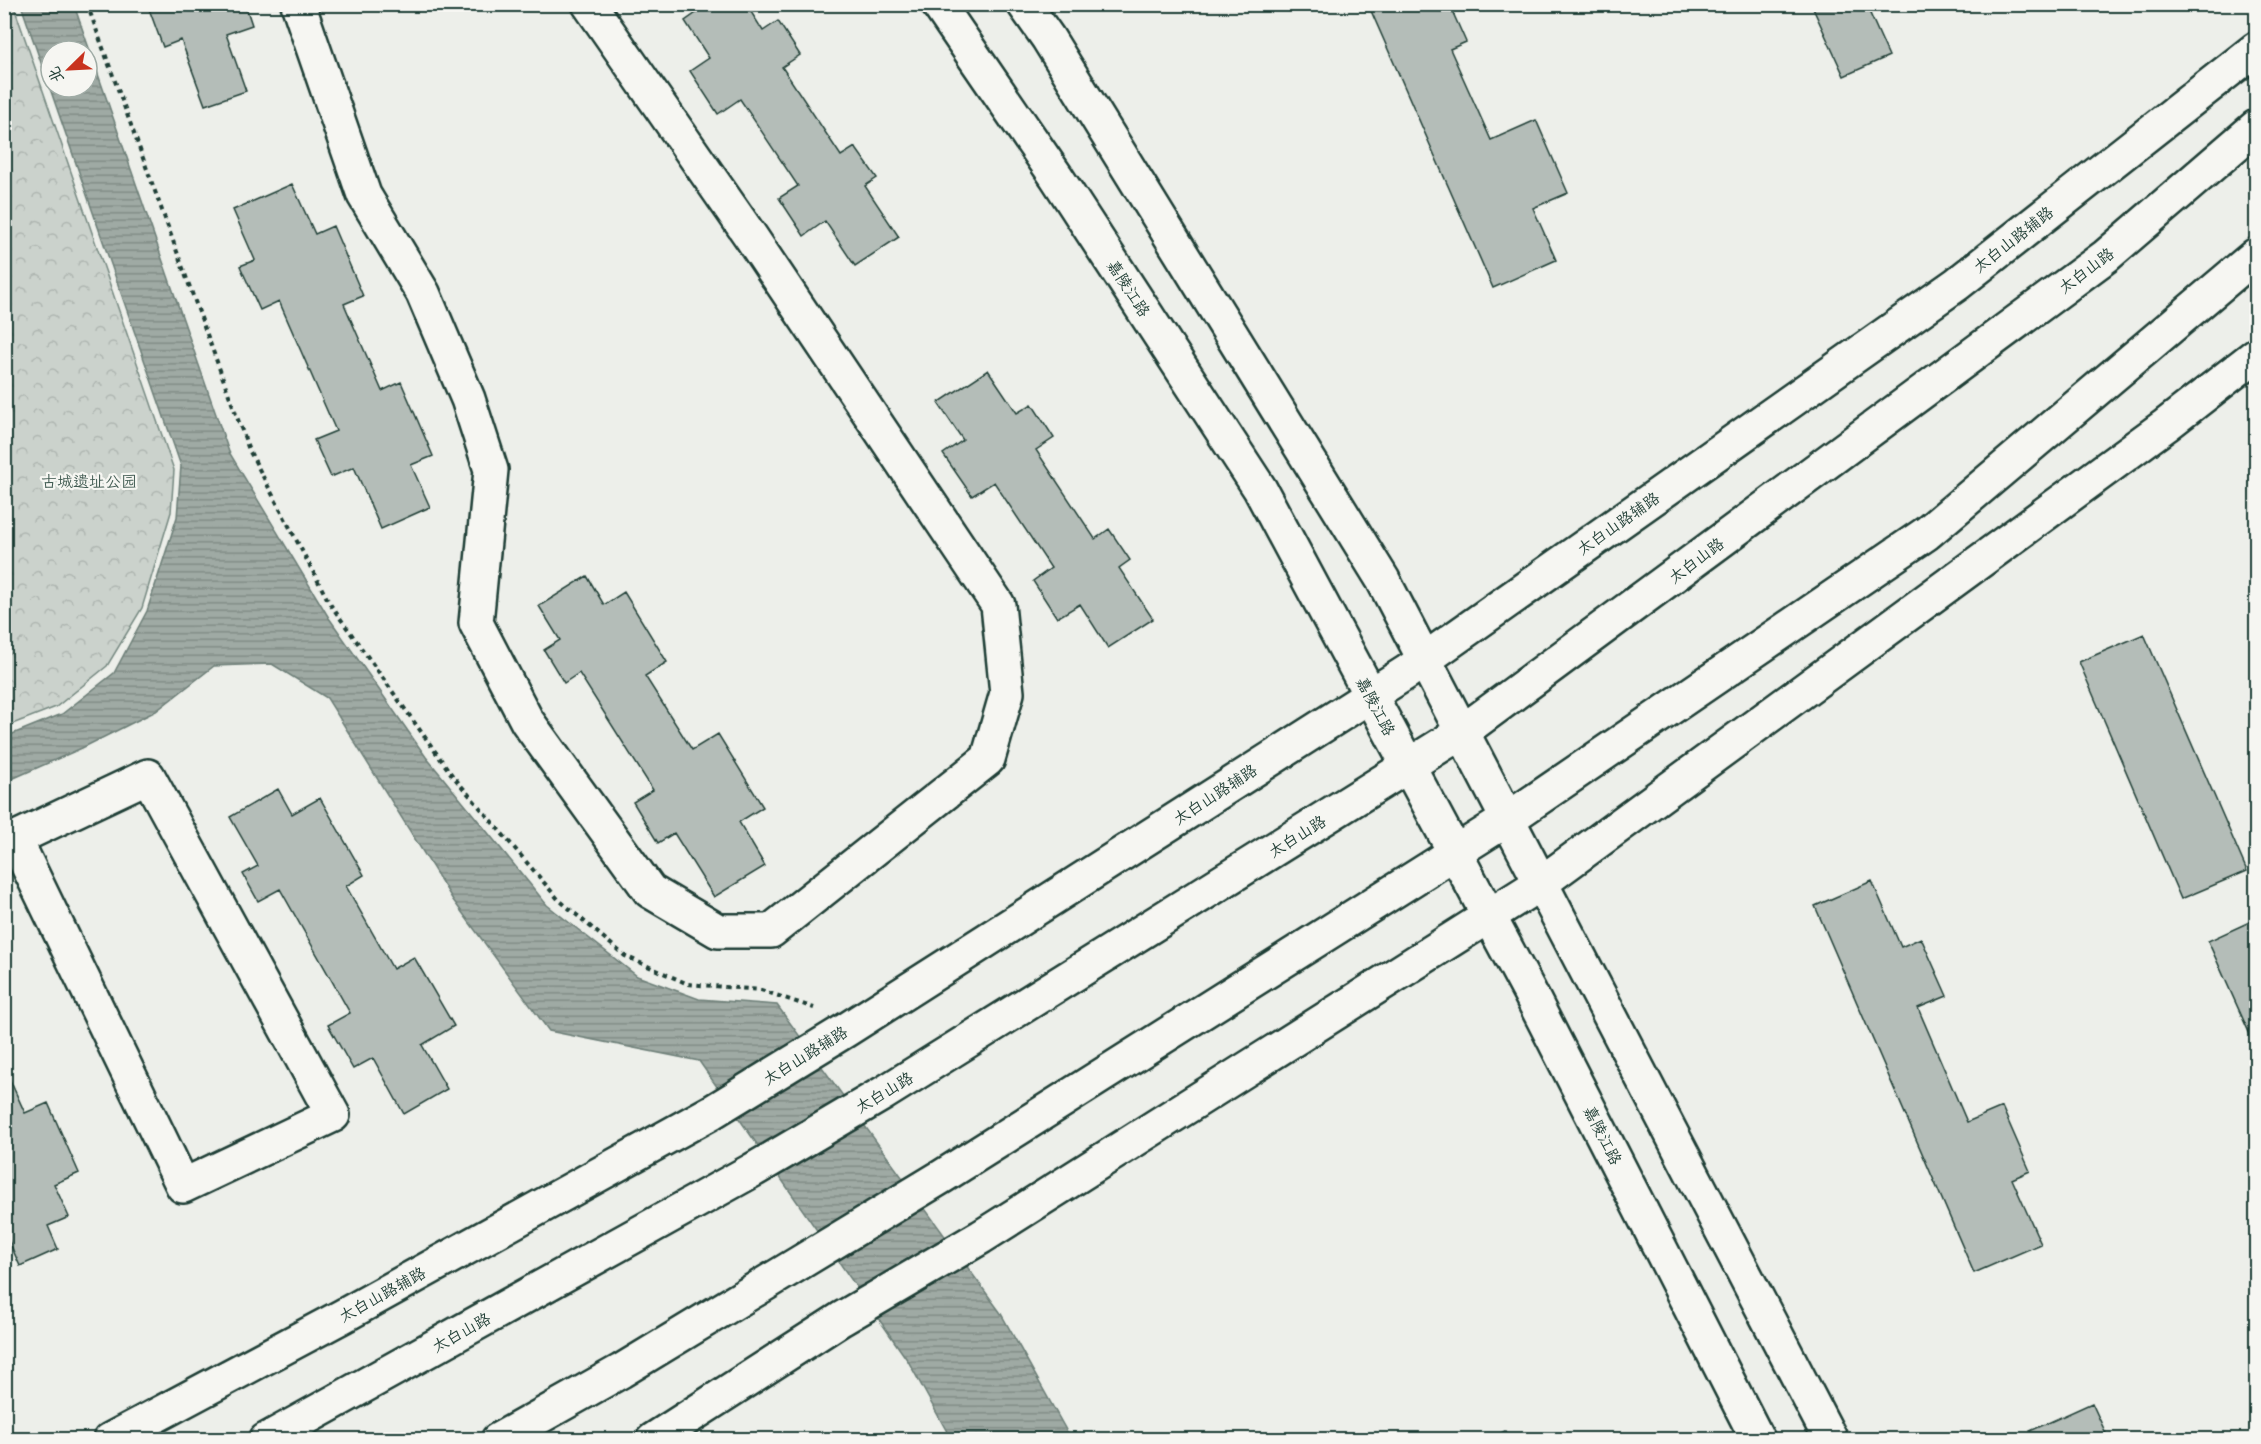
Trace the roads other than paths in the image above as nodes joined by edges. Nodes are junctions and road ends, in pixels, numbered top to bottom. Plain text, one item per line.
1 (298, 4) edge
2 (589, 4) edge
3 (938, 4) edge
4 (1024, 4) edge
5 (2256, 49) edge
6 (2256, 127) edge
7 (2256, 255) edge
8 (2256, 355) edge
9 (1424, 660) junction
10 (1370, 695) junction
11 (1462, 732) junction
12 (1408, 766) junction
13 (1508, 819) junction
14 (10, 842) edge
15 (1454, 851) junction
16 (1541, 883) junction
17 (1489, 917) junction
18 (110, 1440) edge
19 (266, 1440) edge
20 (498, 1440) edge
21 (653, 1440) edge
22 (1758, 1440) edge
23 (1831, 1440) edge

1 - 2 street
3 - 10 street, 嘉陵江路
4 - 9 street
5 - 9 street, 太白山路辅路
6 - 11 street, 太白山路
7 - 13 street
8 - 16 street
9 - 10 street, 太白山路辅路
9 - 11 street
10 - 12 street, 嘉陵江路
10 - 18 street, 太白山路辅路
11 - 12 street, 太白山路
11 - 13 street
12 - 15 street, 嘉陵江路
12 - 19 street, 太白山路
13 - 15 street
13 - 16 street
14 - 14 street
15 - 17 street, 嘉陵江路
15 - 20 street
16 - 17 street
16 - 23 street
17 - 21 street
17 - 22 street, 嘉陵江路

